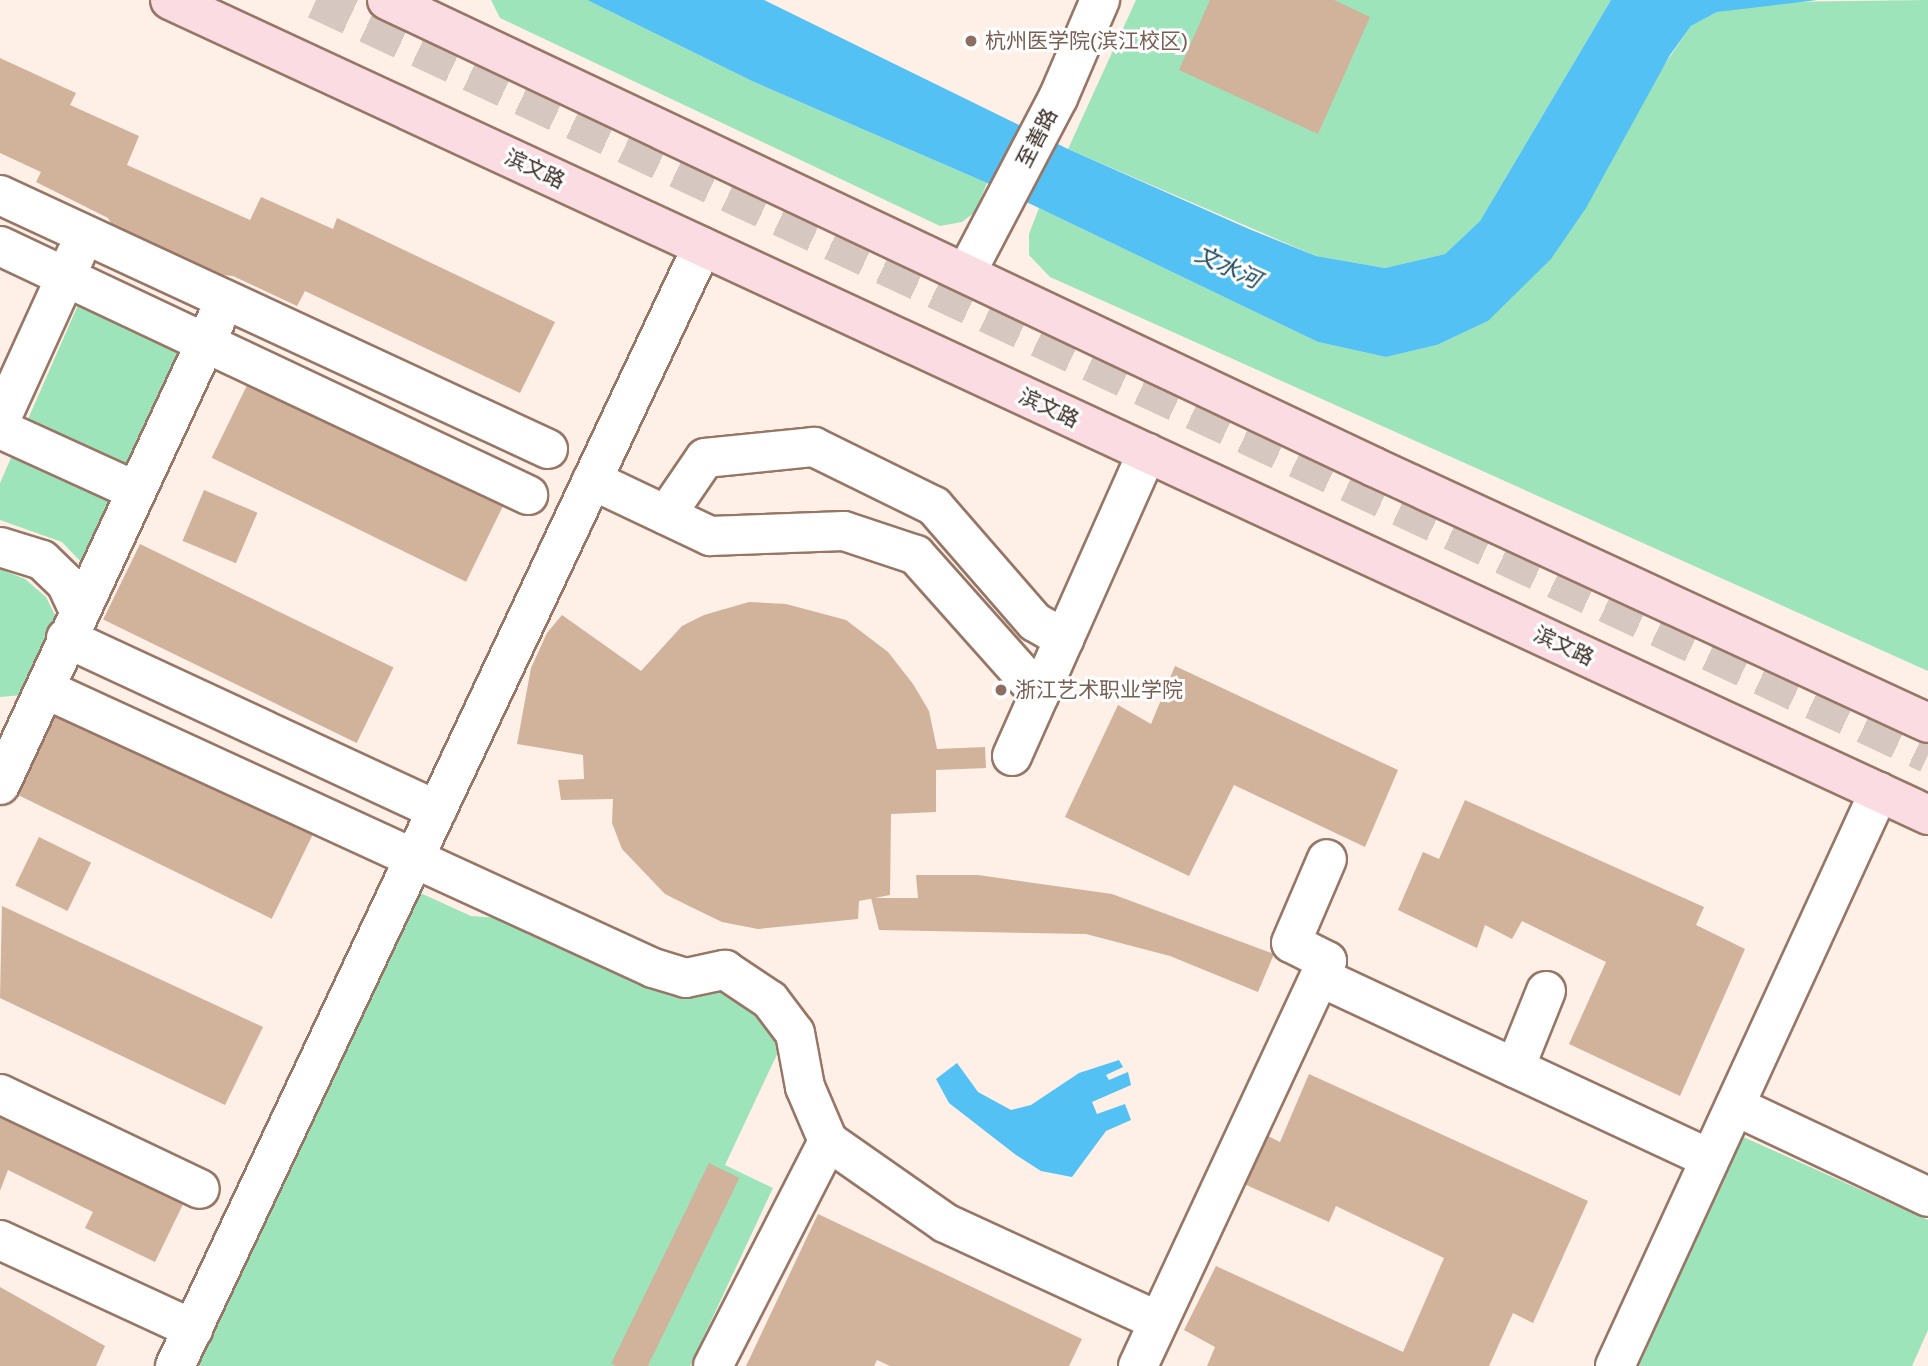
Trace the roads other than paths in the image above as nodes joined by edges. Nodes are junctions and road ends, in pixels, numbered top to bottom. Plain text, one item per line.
1 (170, 0) edge
2 (1100, 0) edge
3 (408, 5) edge
4 (0, 195) edge
5 (84, 237) junction
6 (0, 246) edge
7 (702, 247) junction
8 (966, 273) junction
9 (65, 278) junction
10 (225, 299) junction
11 (206, 342) junction
12 (0, 421) edge
13 (0, 429) edge
14 (548, 449) dead end
15 (1147, 453) junction
16 (592, 480) junction
17 (136, 491) junction
18 (528, 495) dead end
19 (666, 515) junction
20 (0, 547) edge
21 (73, 624) junction
22 (1064, 639) junction
23 (1040, 694) junction
24 (25, 709) edge
25 (1928, 723) edge
26 (1012, 756) dead end
27 (0, 785) edge
28 (1879, 792) junction
29 (437, 810) junction
30 (1928, 816) edge
31 (414, 858) junction
32 (1327, 859) dead end
33 (1320, 977) junction
34 (1546, 991) dead end
35 (1515, 1068) junction
36 (0, 1094) edge
37 (1735, 1107) junction
38 (828, 1141) junction
39 (1710, 1159) junction
40 (200, 1189) dead end
41 (1928, 1197) edge
42 (0, 1240) edge
43 (1158, 1321) junction
44 (193, 1329) junction
45 (176, 1366) edge
46 (712, 1366) edge
47 (1138, 1366) edge
48 (1615, 1366) edge

1 - 7 main road, 滨文路
2 - 8 street, 至善路
3 - 8 main road
4 - 5 street
5 - 9 street
5 - 10 street
6 - 9 street
7 - 15 main road, 滨文路
7 - 16 street
8 - 25 main road
9 - 11 street
9 - 12 street
10 - 11 street
10 - 14 street
11 - 17 street
11 - 18 street
13 - 17 street
15 - 22 street
15 - 28 main road, 滨文路
16 - 19 street
16 - 29 street
17 - 21 street
19 - 22 street
19 - 23 street
20 - 21 street
21 - 24 street
21 - 29 street
22 - 23 street
23 - 26 street
24 - 27 street
24 - 31 street
28 - 30 main road, 滨文路
28 - 37 street
29 - 31 street
31 - 38 street
31 - 44 street
32 - 33 street
33 - 35 street
33 - 43 street
34 - 35 street
35 - 39 street
36 - 40 street
37 - 39 street
37 - 41 street
38 - 43 street
38 - 46 street
39 - 48 street
42 - 44 street
43 - 47 street
44 - 45 street

